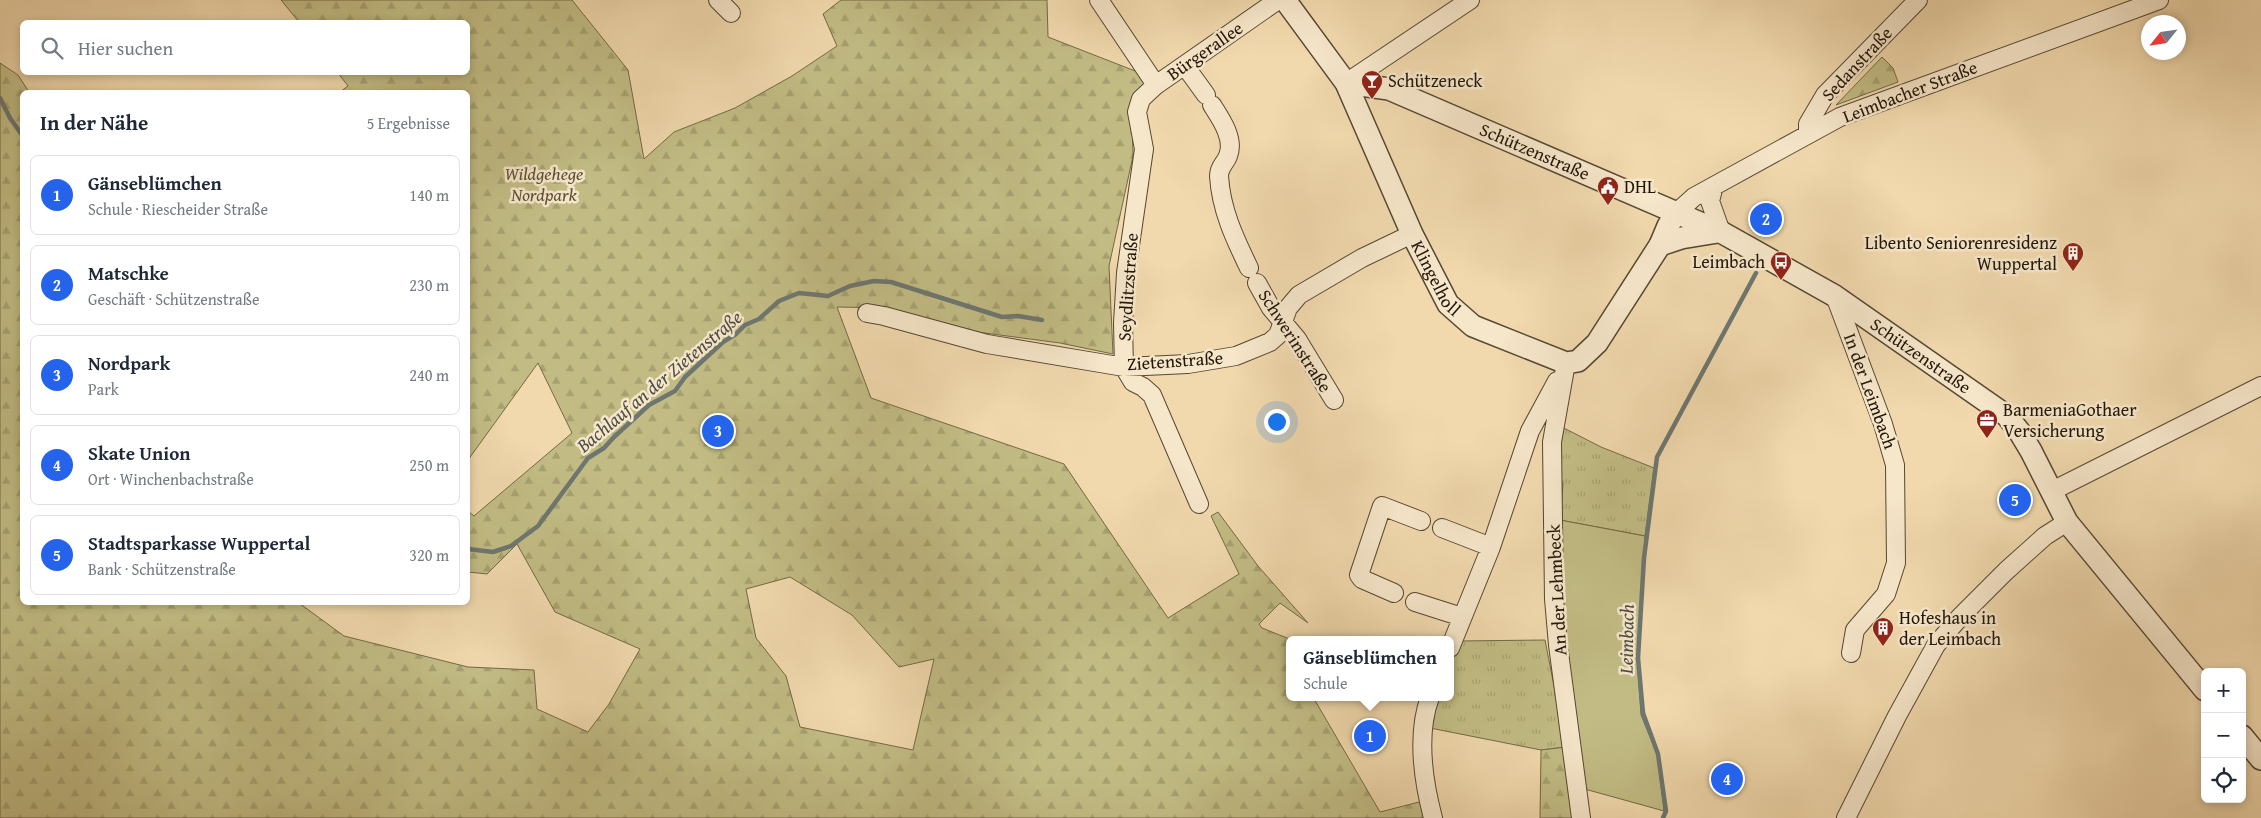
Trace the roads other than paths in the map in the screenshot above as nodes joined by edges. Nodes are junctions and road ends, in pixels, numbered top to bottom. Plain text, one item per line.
1 (718, 0) edge
2 (1099, 0) edge
3 (1278, 0) edge
4 (1285, 0) edge
5 (1470, 0) edge
6 (1918, 0) edge
7 (2159, 0) edge
8 (731, 13) dead end
9 (1185, 66) junction
10 (1346, 83) junction
11 (1156, 85) junction
12 (1808, 134) junction
13 (1714, 186) junction
14 (1675, 214) junction
15 (1721, 232) junction
16 (1412, 234) junction
17 (1660, 245) junction
18 (1835, 296) junction
19 (867, 313) dead end
20 (1283, 322) junction
21 (1566, 363) junction
22 (1124, 367) junction
23 (2261, 386) edge
24 (1334, 400) dead end
25 (2052, 491) junction
26 (1199, 504) dead end
27 (1421, 521) dead end
28 (2067, 522) junction
29 (1442, 528) dead end
30 (1491, 547) junction
31 (1394, 593) dead end
32 (1415, 602) dead end
33 (1462, 617) junction
34 (1454, 638) edge
35 (1851, 653) dead end
36 (2201, 685) edge
37 (1429, 701) edge
38 (2246, 741) edge
39 (2261, 759) edge
40 (1433, 818) edge
41 (1581, 818) edge
42 (1846, 818) edge

1 - 8 street
2 - 11 street
3 - 9 street, Bürgerallee
4 - 10 street, Klingelholl
5 - 10 street
6 - 12 street, Sedanstraße
7 - 12 street, Leimbacher Straße
9 - 11 street, Bürgerallee
9 - 20 street, Schwerinstraße
10 - 14 street, Schützenstraße
10 - 16 street, Klingelholl
11 - 22 street, Seydlitzstraße
12 - 13 street, Leimbacher Straße
13 - 14 street, Leimbacher Straße
13 - 15 street
14 - 15 street, Schützenstraße
14 - 17 street
15 - 17 street
15 - 18 street, Schützenstraße
16 - 20 street, Zietenstraße
16 - 21 street, Klingelholl
17 - 21 street
18 - 25 street, Schützenstraße
18 - 35 street, In der Leimbach
19 - 22 street, Zietenstraße
20 - 22 street, Zietenstraße
20 - 24 street, Schwerinstraße
21 - 30 street
21 - 41 street, An der Lehmbeck
22 - 26 street, Seydlitzstraße
23 - 25 street
25 - 28 street, Schützenstraße
27 - 31 street
28 - 36 street, Schützenstraße
28 - 42 street
29 - 30 street
30 - 33 street
32 - 33 street
33 - 34 street
37 - 40 street
38 - 39 street

